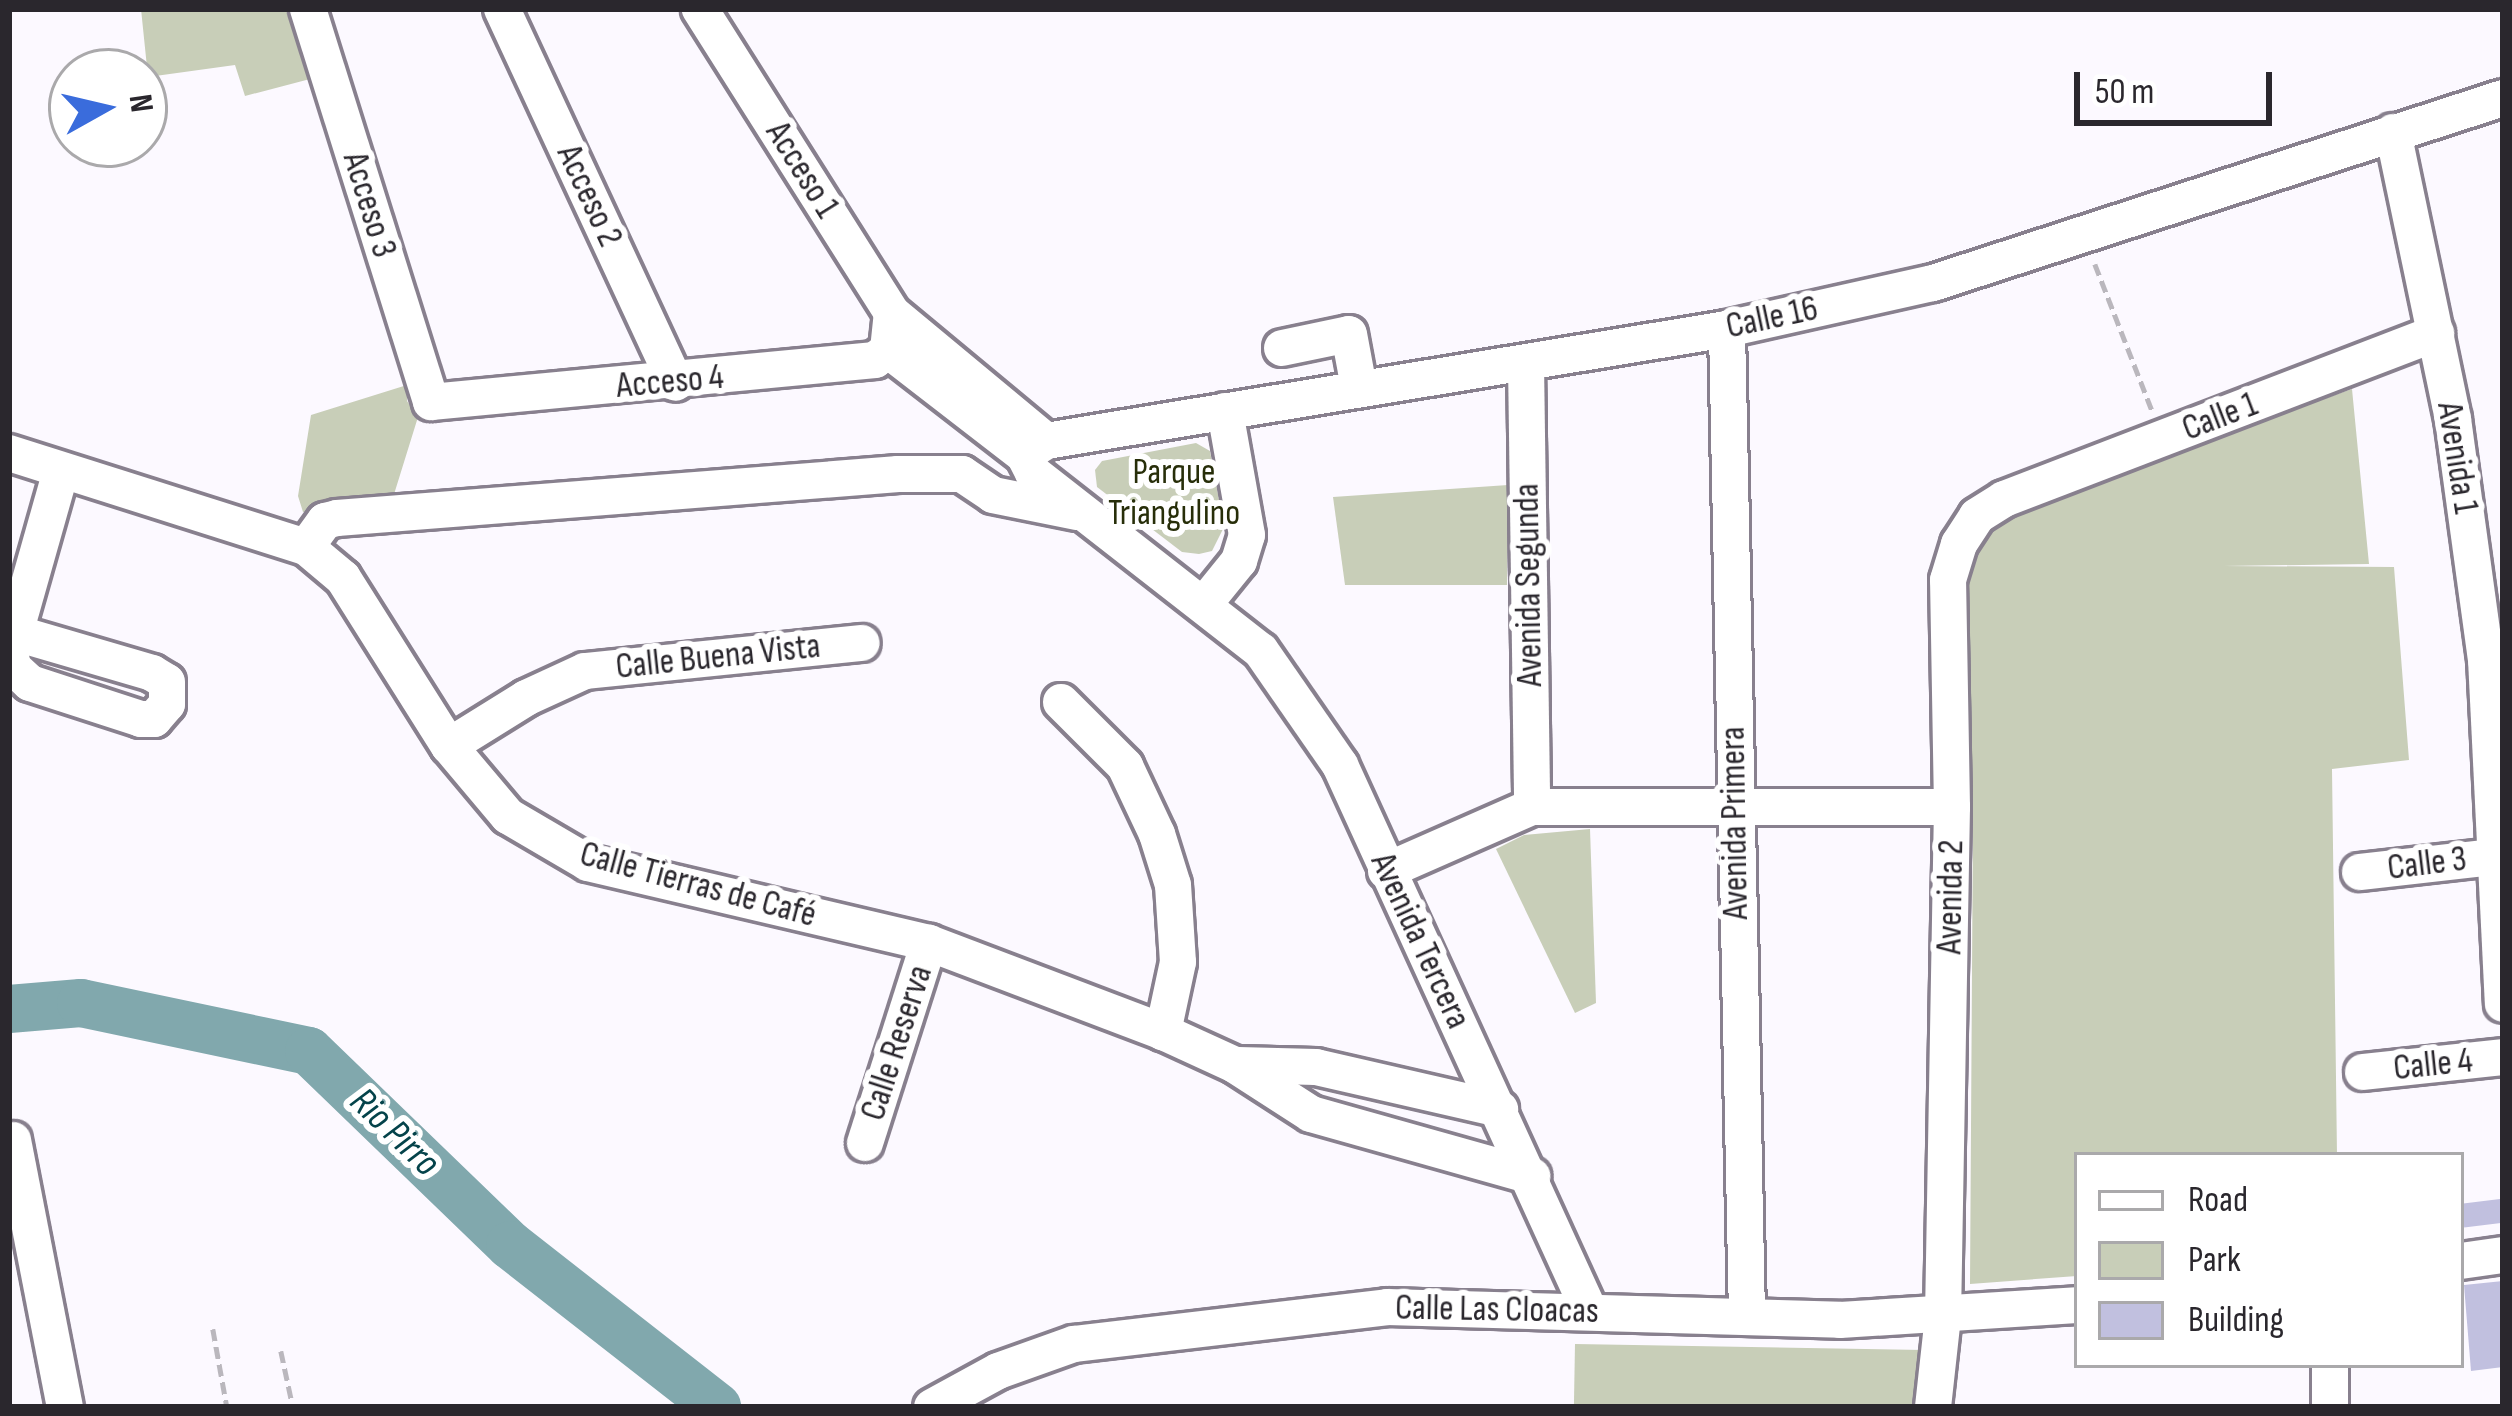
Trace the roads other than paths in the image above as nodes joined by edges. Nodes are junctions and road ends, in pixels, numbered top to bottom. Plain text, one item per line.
1 (308, 9) edge
2 (502, 9) edge
3 (700, 9) edge
4 (2503, 98) edge
5 (2393, 132) junction
6 (1727, 329) junction
7 (891, 332) junction
8 (2436, 333) junction
9 (1282, 348) dead end
10 (1526, 364) junction
11 (676, 382) junction
12 (1359, 388) junction
13 (430, 402) joint
14 (1225, 412) junction
15 (1035, 448) junction
16 (9, 452) edge
17 (61, 471) junction
18 (962, 474) junction
19 (2003, 499) joint
20 (1090, 514) junction
21 (306, 547) junction
22 (1205, 603) junction
23 (19, 634) dead end
24 (862, 643) dead end
25 (2494, 658) edge
26 (1061, 702) dead end
27 (449, 746) junction
28 (1952, 806) junction
29 (1532, 807) junction
30 (1735, 808) junction
31 (2494, 856) junction
32 (1386, 871) junction
33 (2360, 872) dead end
34 (929, 943) junction
35 (2503, 1004) edge
36 (1163, 1032) junction
37 (2503, 1057) edge
38 (1235, 1065) junction
39 (2363, 1072) dead end
40 (1500, 1109) junction
41 (13, 1141) dead end
42 (866, 1143) dead end
43 (1532, 1176) junction
44 (2503, 1255) edge
45 (2464, 1261) edge
46 (2074, 1305) edge
47 (1589, 1310) junction
48 (1747, 1317) junction
49 (1943, 1317) junction
50 (2330, 1368) edge
51 (65, 1407) edge
52 (932, 1407) edge
53 (1933, 1407) edge
54 (2330, 1407) edge

1 - 13 street, Acceso 3
2 - 11 street, Acceso 2
3 - 7 street, Acceso 1
4 - 5 street, Calle 16
5 - 6 street, Calle 16
5 - 8 street, Avenida 1
6 - 10 street, Calle 16
6 - 30 street, Avenida Primera
7 - 11 street, Acceso 4
7 - 15 street, Acceso 1
8 - 19 street, Calle 1
8 - 25 street, Avenida 1
9 - 12 street
10 - 12 street, Calle 16
10 - 29 street, Avenida Segunda
11 - 13 street, Acceso 4
12 - 14 street, Calle 16
14 - 15 street, Calle 16
14 - 22 street
15 - 18 street, Calle 16
15 - 20 street, Avenida Tercera
16 - 17 street, Calle Tierras de Café
17 - 21 street, Calle Tierras de Café
17 - 23 street
18 - 20 street
18 - 21 street
19 - 28 street, Avenida 2
20 - 22 street, Avenida Tercera
21 - 27 street, Calle Tierras de Café
22 - 32 street, Avenida Tercera
24 - 27 street, Calle Buena Vista
25 - 31 street, Avenida 1
26 - 36 street
27 - 34 street, Calle Tierras de Café
28 - 30 street
28 - 49 street, Avenida 2
29 - 30 street
29 - 32 street
30 - 48 street, Avenida Primera
31 - 33 street, Calle 3
31 - 35 street, Avenida 1
32 - 40 street, Avenida Tercera
34 - 36 street, Calle Tierras de Café
34 - 42 street, Calle Reserva
36 - 38 street, Calle Tierras de Café
37 - 39 street, Calle 4
38 - 40 street, Calle Tierras de Café
38 - 43 street, Calle Tierras de Café
40 - 43 street, Avenida Tercera
41 - 51 street
43 - 47 street, Avenida Tercera
44 - 45 street
46 - 49 street, Calle Las Cloacas
47 - 48 street, Calle Las Cloacas
47 - 52 street, Calle Las Cloacas
48 - 49 street, Calle Las Cloacas
49 - 53 street, Avenida 2
50 - 54 street

